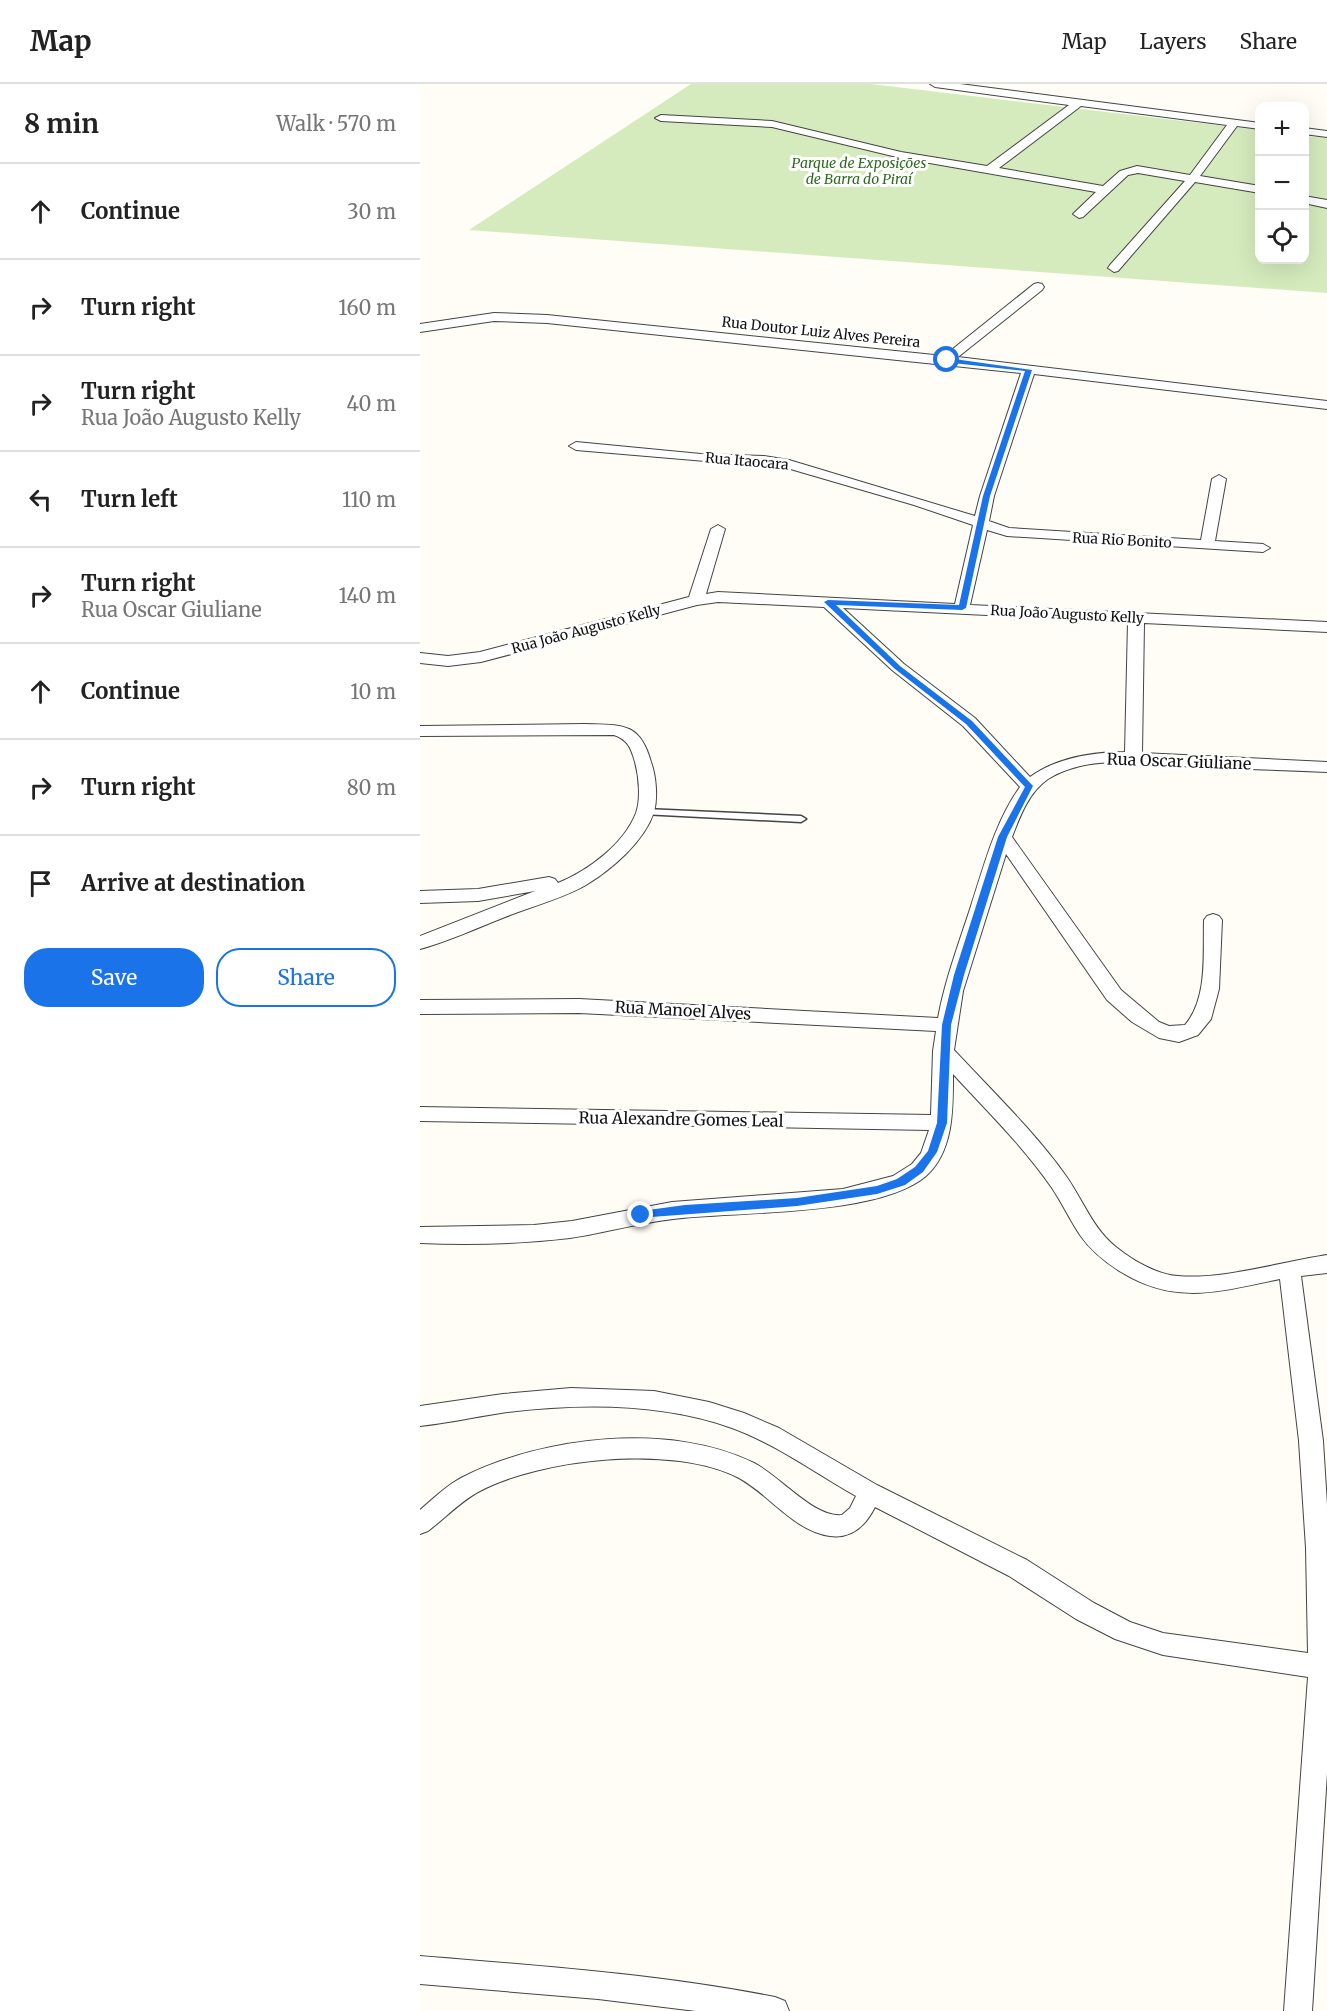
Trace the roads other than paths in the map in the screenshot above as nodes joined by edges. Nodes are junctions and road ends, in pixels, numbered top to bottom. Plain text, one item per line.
1 (935, 84) edge
2 (1079, 102) junction
3 (661, 118) dead end
4 (1235, 123) junction
5 (1255, 125) edge
6 (1309, 132) edge
7 (1327, 134) edge
8 (990, 170) junction
9 (1194, 177) junction
10 (1255, 189) edge
11 (1104, 190) junction
12 (1309, 200) edge
13 (1327, 204) edge
14 (1079, 214) dead end
15 (1114, 268) dead end
16 (1038, 287) dead end
17 (420, 328) edge
18 (947, 360) junction
19 (1029, 370) junction
20 (1327, 405) edge
21 (576, 446) dead end
22 (1218, 479) dead end
23 (982, 524) junction
24 (718, 529) dead end
25 (1207, 545) junction
26 (1263, 548) dead end
27 (696, 600) junction
28 (828, 602) junction
29 (962, 608) junction
30 (1136, 619) junction
31 (1327, 627) edge
32 (420, 658) edge
33 (420, 731) edge
34 (1133, 758) junction
35 (1327, 767) edge
36 (1029, 786) junction
37 (645, 812) junction
38 (801, 819) dead end
39 (1003, 837) junction
40 (579, 881) junction
41 (420, 897) edge
42 (1213, 920) dead end
43 (420, 943) edge
44 (420, 1007) edge
45 (946, 1025) junction
46 (943, 1051) junction
47 (420, 1114) edge
48 (942, 1123) junction
49 (420, 1235) edge
50 (1327, 1264) edge
51 (1289, 1269) junction
52 (420, 1416) edge
53 (868, 1492) junction
54 (420, 1524) edge
55 (1321, 1667) junction
56 (420, 1970) edge
57 (775, 2011) edge
58 (1298, 2011) edge

1 - 2 street
2 - 4 street
2 - 8 street
3 - 8 street
4 - 5 street
4 - 9 street
6 - 7 street
8 - 11 street
9 - 10 street
9 - 11 street
9 - 15 street
11 - 14 street
12 - 13 street
16 - 18 street
17 - 18 street, Rua Doutor Luiz Alves Pereira
18 - 19 street, Rua Doutor Luiz Alves Pereira
19 - 20 street, Rua Doutor Luiz Alves Pereira
19 - 23 street
21 - 23 street, Rua Itaocara
22 - 25 street
23 - 25 street, Rua Rio Bonito
23 - 29 street
24 - 27 street
25 - 26 street, Rua Rio Bonito
27 - 28 street, Rua João Augusto Kelly
27 - 32 street, Rua João Augusto Kelly
28 - 29 street, Rua João Augusto Kelly
28 - 36 street
29 - 30 street, Rua João Augusto Kelly
30 - 31 street, Rua João Augusto Kelly
30 - 34 street
33 - 37 street
34 - 35 street, Rua Oscar Giuliane
34 - 36 street, Rua Oscar Giuliane
36 - 39 street
37 - 38 lane
37 - 40 street
39 - 42 street
39 - 45 street
40 - 41 street
40 - 43 street
44 - 45 street, Rua Manoel Alves
45 - 46 street
46 - 48 street
46 - 51 street
47 - 48 street, Rua Alexandre Gomes Leal
48 - 49 street
50 - 51 street
51 - 55 street
52 - 53 street
53 - 54 street
53 - 55 street
55 - 58 street
56 - 57 street

